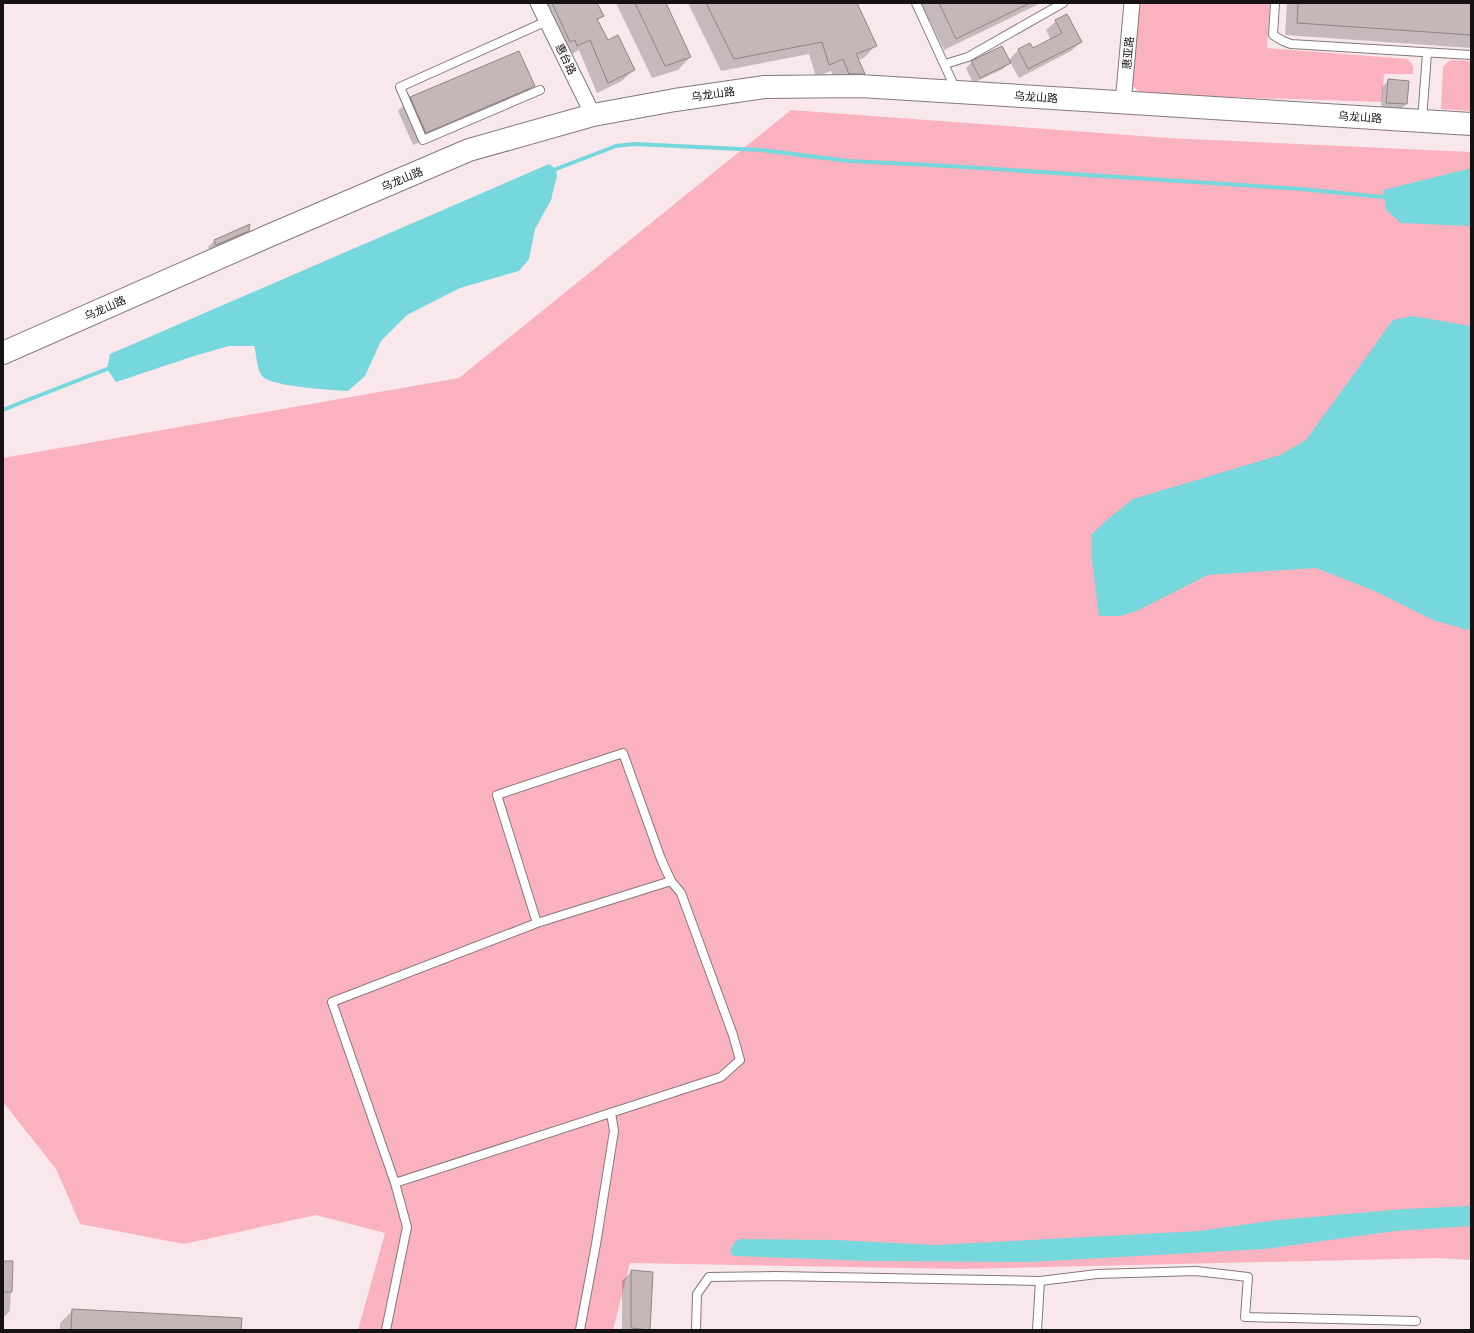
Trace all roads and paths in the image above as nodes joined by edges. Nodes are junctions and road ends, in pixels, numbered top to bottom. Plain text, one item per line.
1 (538, 3) edge
2 (916, 3) edge
3 (1062, 3) edge
4 (1132, 3) edge
5 (1275, 3) edge
6 (547, 21) junction
7 (1427, 53) junction
8 (1471, 56) edge
9 (945, 64) junction
10 (540, 90) dead end
11 (958, 92) junction
12 (1124, 102) junction
13 (593, 115) junction
14 (1422, 121) junction
15 (1471, 124) edge
16 (3, 353) edge
17 (671, 881) junction
18 (537, 923) junction
19 (611, 1113) junction
20 (395, 1183) junction
21 (1040, 1282) junction
22 (1416, 1321) dead end
23 (386, 1330) edge
24 (580, 1330) edge
25 (696, 1330) edge
26 (1037, 1330) edge

1 - 6 street, 惠台路
2 - 9 lane
3 - 9 lane
4 - 12 street, 惠亚路
5 - 7 lane
6 - 10 lane
6 - 13 street, 惠台路
7 - 8 lane
7 - 14 lane
9 - 11 lane
11 - 12 street, 乌龙山路
11 - 13 street, 乌龙山路
12 - 14 street, 乌龙山路
13 - 16 street, 乌龙山路
14 - 15 street, 乌龙山路
17 - 18 lane
17 - 18 lane
17 - 19 lane
18 - 20 lane
19 - 20 lane
19 - 24 lane
20 - 23 lane
21 - 22 lane
21 - 25 lane
21 - 26 lane

